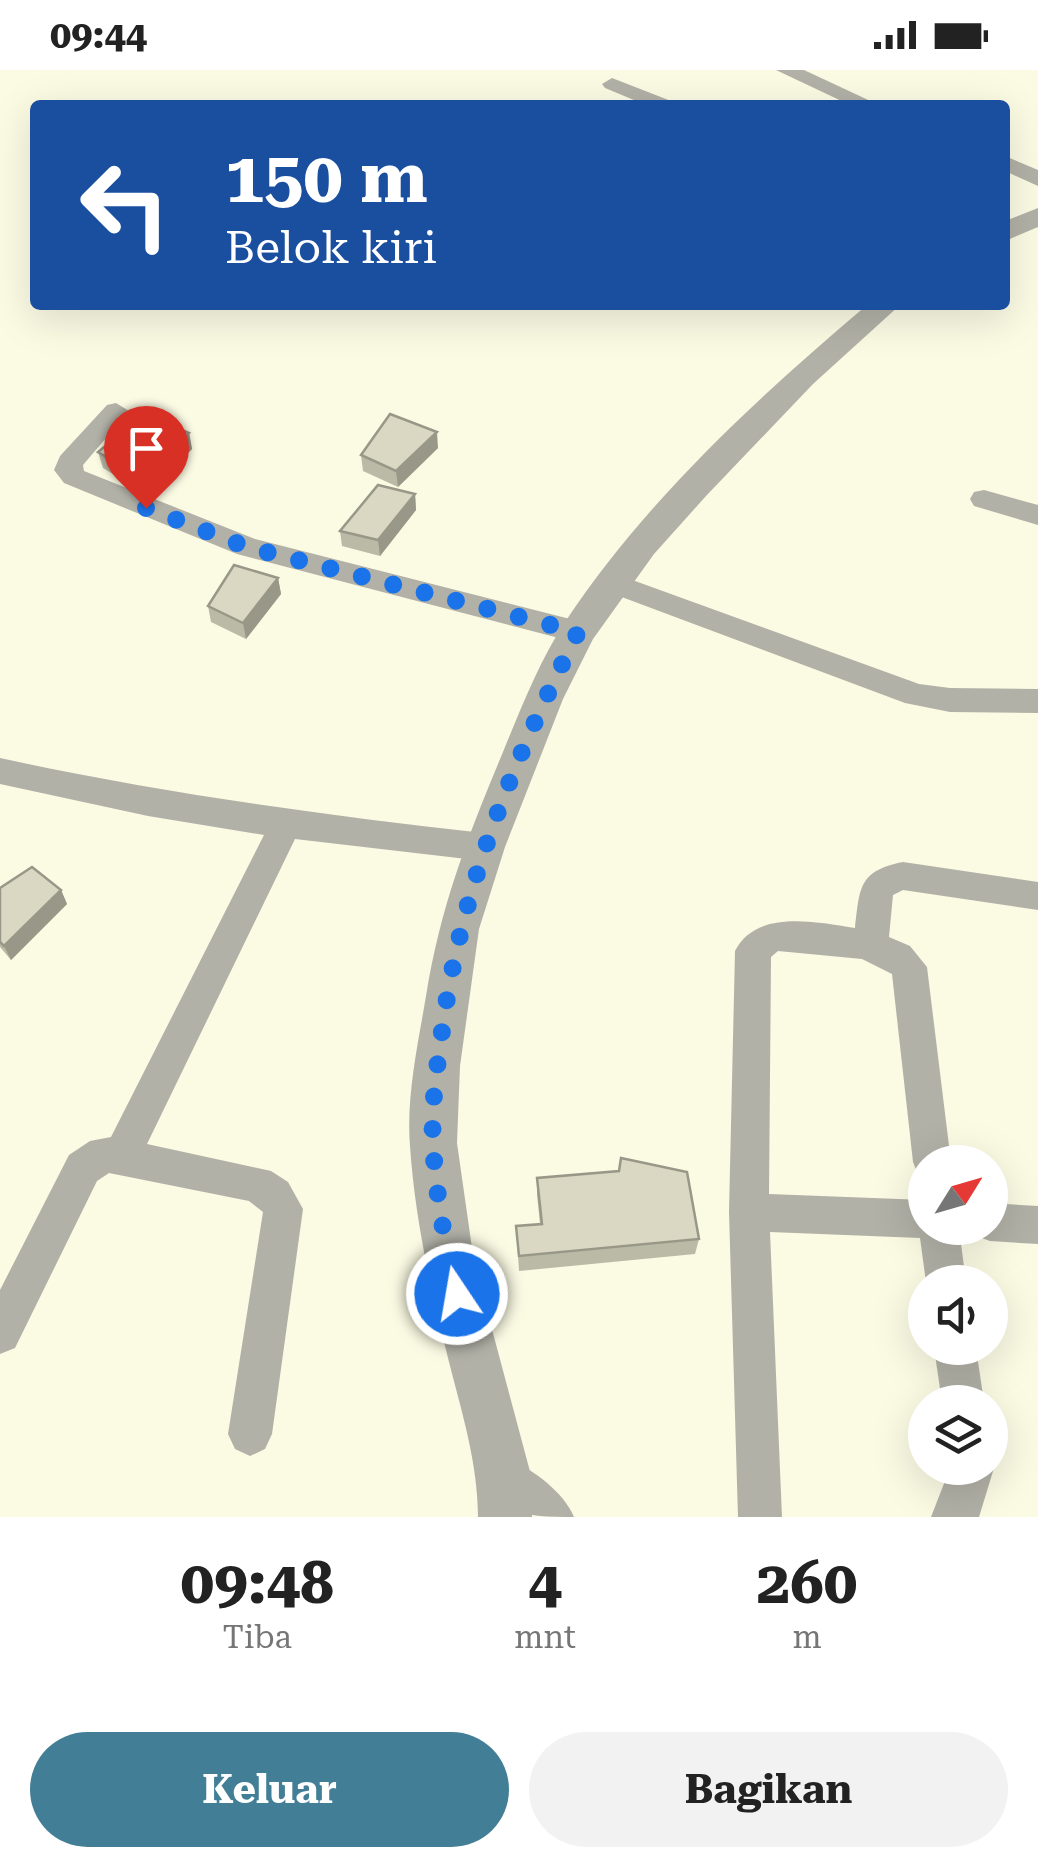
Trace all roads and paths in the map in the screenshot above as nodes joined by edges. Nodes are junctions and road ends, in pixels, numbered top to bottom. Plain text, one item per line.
1 (786, 70) edge
2 (612, 84) dead end
3 (652, 100) edge
4 (850, 100) edge
5 (1010, 165) edge
6 (1038, 179) edge
7 (1038, 216) edge
8 (1010, 230) edge
9 (879, 310) edge
10 (116, 411) dead end
11 (984, 499) dead end
12 (1038, 515) edge
13 (614, 583) junction
14 (578, 632) junction
15 (1038, 701) edge
16 (0, 771) edge
17 (286, 825) junction
18 (484, 846) junction
19 (1038, 896) edge
20 (870, 947) junction
21 (930, 1145) edge
22 (121, 1156) junction
23 (749, 1212) junction
24 (908, 1218) edge
25 (1008, 1223) edge
26 (1038, 1225) edge
27 (0, 1333) edge
28 (250, 1434) dead end
29 (968, 1485) edge
30 (505, 1498) edge
31 (552, 1517) edge
32 (760, 1517) edge
33 (953, 1517) edge

1 - 4 street
2 - 3 street
5 - 6 street
7 - 8 street
9 - 13 street
10 - 14 street
11 - 12 street
13 - 14 street
13 - 15 street
14 - 18 street
16 - 17 street
17 - 18 street
17 - 22 street
18 - 30 street
19 - 20 street
20 - 21 street
20 - 23 street
22 - 27 street
22 - 28 street
23 - 24 street
23 - 32 street
25 - 26 street
29 - 33 street
30 - 31 street

